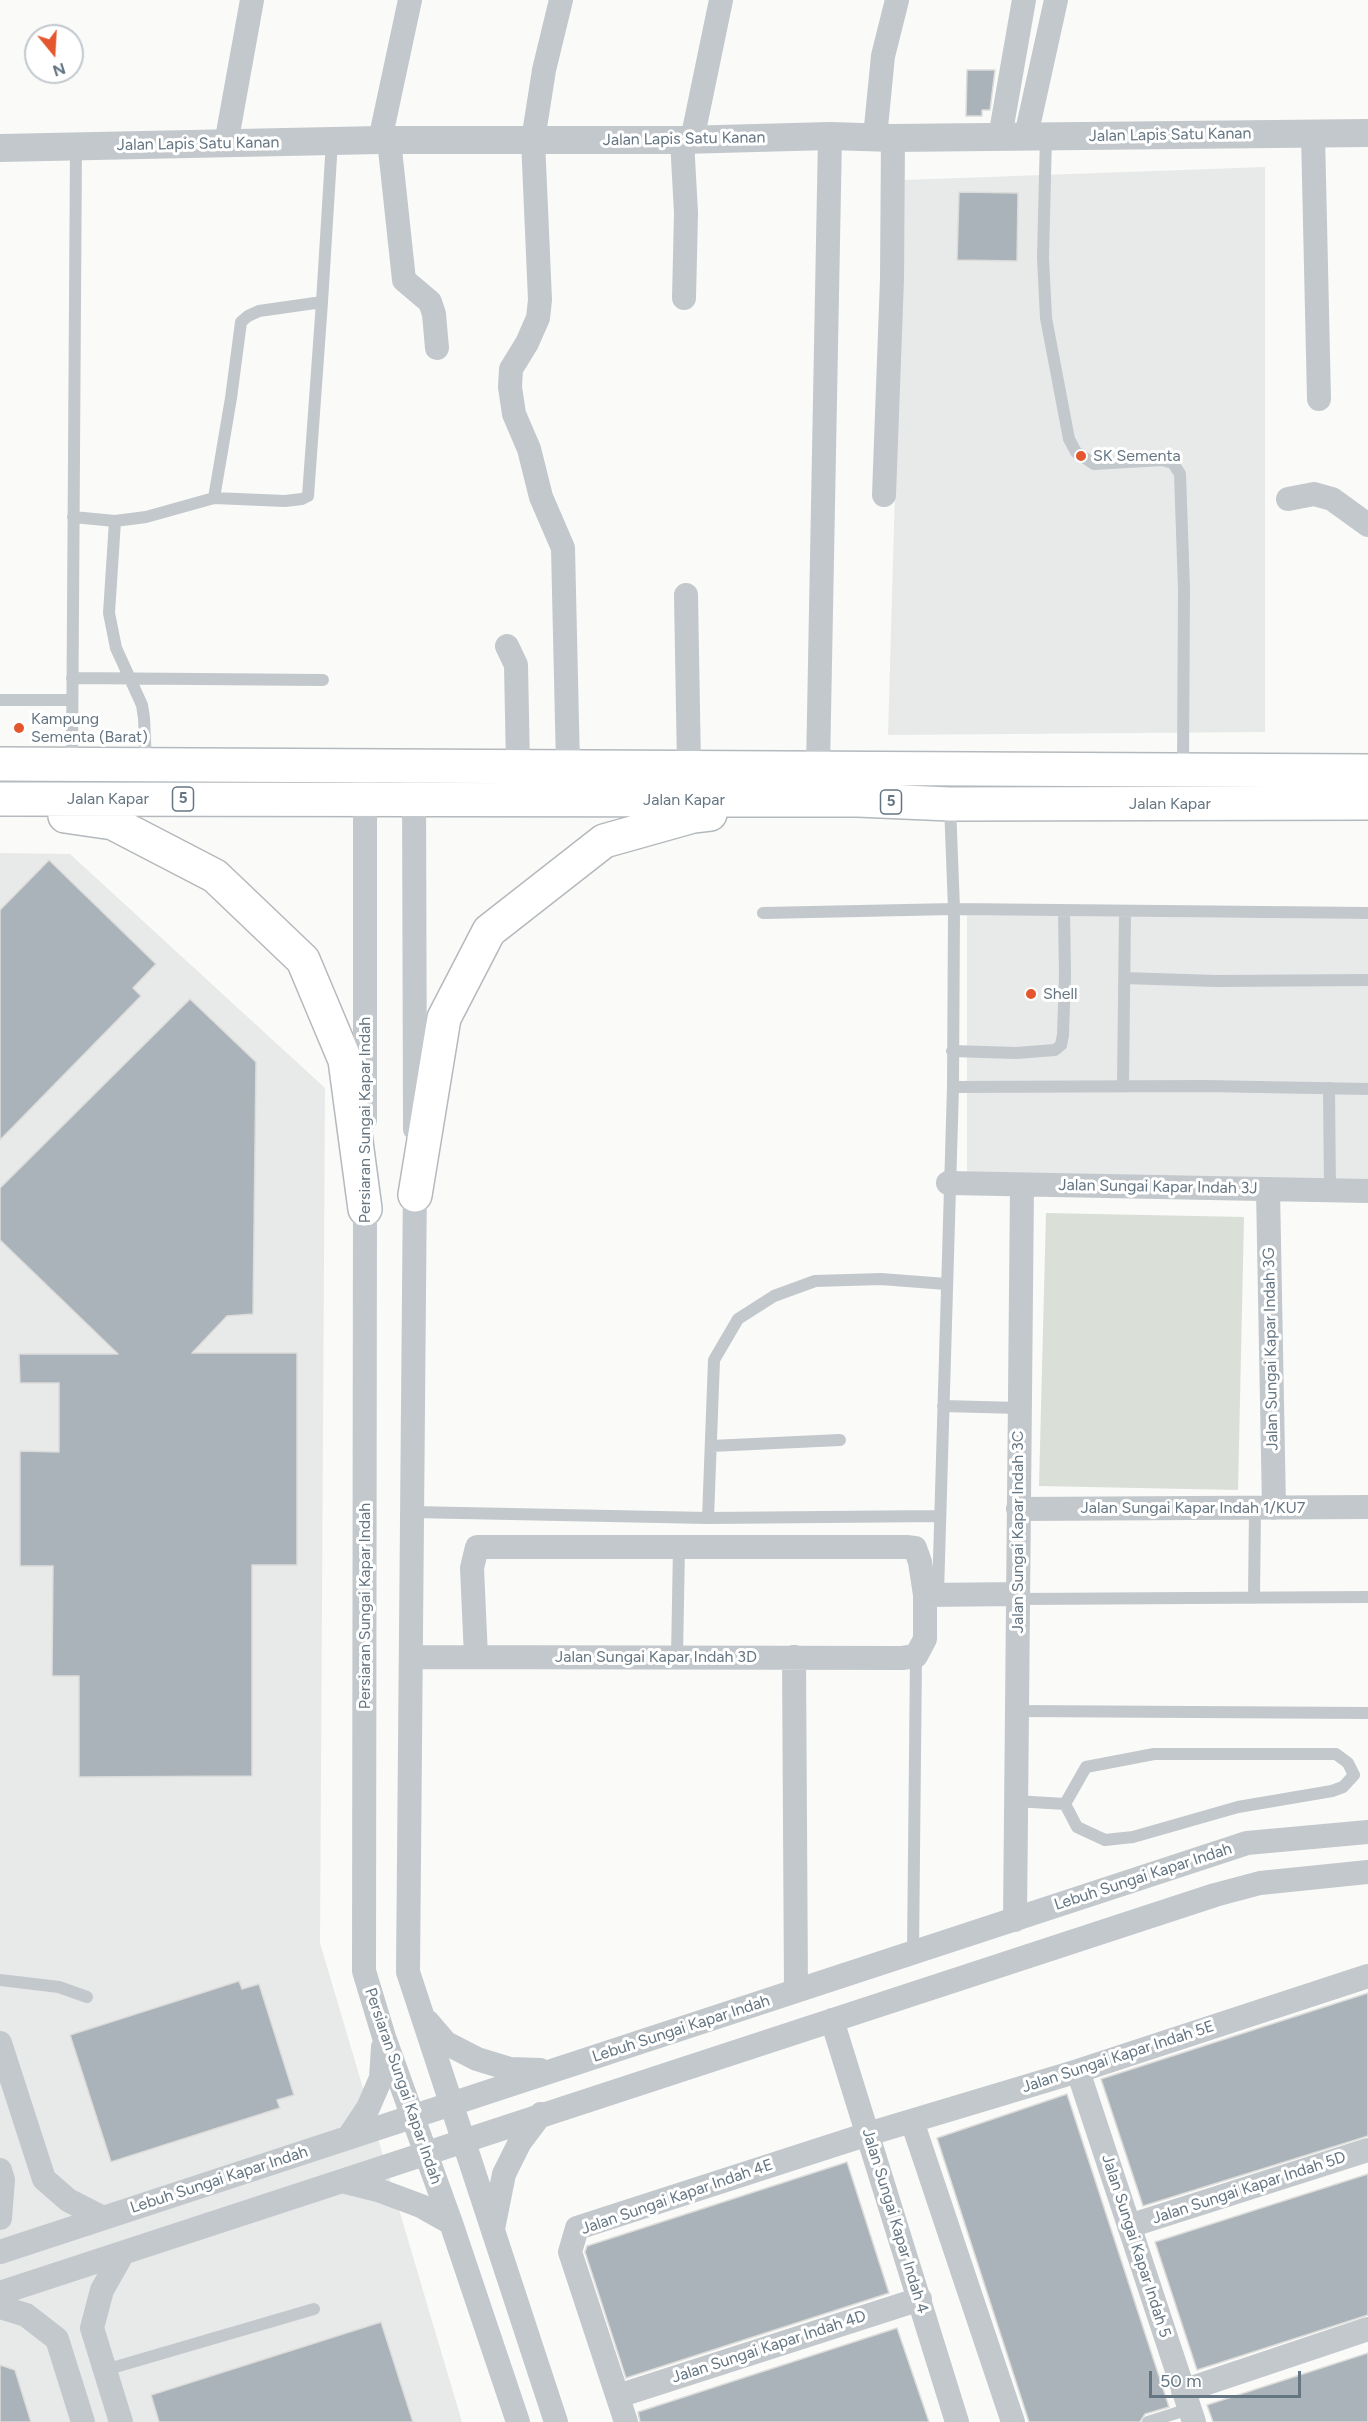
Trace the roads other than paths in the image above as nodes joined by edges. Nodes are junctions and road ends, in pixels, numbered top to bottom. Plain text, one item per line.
1 (252, 0) edge
2 (410, 0) edge
3 (561, 0) edge
4 (721, 0) edge
5 (897, 0) edge
6 (1024, 0) edge
7 (1056, 0) edge
8 (1368, 133) edge
9 (1313, 134) junction
10 (830, 136) junction
11 (1024, 136) junction
12 (884, 138) junction
13 (385, 140) junction
14 (532, 140) junction
15 (687, 140) junction
16 (332, 141) junction
17 (226, 144) junction
18 (76, 146) junction
19 (0, 148) edge
20 (684, 298) dead end
21 (322, 302) junction
22 (437, 348) dead end
23 (1319, 399) dead end
24 (884, 495) dead end
25 (214, 498) junction
26 (1288, 500) dead end
27 (73, 517) junction
28 (116, 522) junction
29 (1368, 525) edge
30 (686, 595) dead end
31 (507, 646) dead end
32 (72, 678) junction
33 (128, 678) junction
34 (323, 680) dead end
35 (0, 700) edge
36 (72, 700) junction
37 (0, 764) edge
38 (72, 764) junction
39 (146, 764) junction
40 (365, 765) junction
41 (415, 765) junction
42 (518, 766) junction
43 (568, 766) junction
44 (689, 767) junction
45 (818, 768) junction
46 (1183, 770) junction
47 (1368, 771) edge
48 (0, 799) edge
49 (365, 799) junction
50 (414, 800) junction
51 (858, 800) junction
52 (1368, 803) edge
53 (950, 804) junction
54 (0, 806) edge
55 (954, 909) junction
56 (1064, 911) junction
57 (763, 912) dead end
58 (1125, 912) junction
59 (1368, 913) edge
60 (1124, 978) junction
61 (1368, 980) edge
62 (952, 1051) junction
63 (1123, 1086) junction
64 (953, 1087) junction
65 (1329, 1088) junction
66 (1368, 1089) edge
67 (948, 1183) junction
68 (1022, 1185) junction
69 (1268, 1190) junction
70 (1330, 1191) junction
71 (1368, 1191) edge
72 (415, 1195) junction
73 (365, 1209) junction
74 (946, 1284) junction
75 (943, 1406) junction
76 (1019, 1408) junction
77 (840, 1440) dead end
78 (711, 1446) junction
79 (1368, 1507) edge
80 (1265, 1508) junction
81 (1018, 1509) junction
82 (412, 1512) junction
83 (940, 1516) junction
84 (708, 1518) junction
85 (679, 1547) junction
86 (932, 1594) junction
87 (1018, 1596) junction
88 (1368, 1597) edge
89 (1254, 1598) junction
90 (677, 1656) junction
91 (411, 1657) junction
92 (476, 1657) junction
93 (794, 1657) junction
94 (909, 1657) junction
95 (1017, 1712) junction
96 (1368, 1713) edge
97 (1015, 1801) junction
98 (1065, 1804) junction
99 (1368, 1832) edge
100 (1368, 1872) edge
101 (1015, 1920) junction
102 (913, 1953) junction
103 (1368, 1976) edge
104 (0, 1980) edge
105 (796, 1991) junction
106 (87, 1997) dead end
107 (422, 2016) junction
108 (832, 2020) junction
109 (384, 2037) junction
110 (0, 2043) edge
111 (555, 2070) junction
112 (1078, 2071) junction
113 (451, 2104) junction
114 (542, 2114) junction
115 (412, 2117) junction
116 (912, 2121) junction
117 (867, 2134) junction
118 (348, 2138) junction
119 (463, 2140) junction
120 (1368, 2150) edge
121 (426, 2153) junction
122 (0, 2170) edge
123 (342, 2181) junction
124 (0, 2218) edge
125 (103, 2218) junction
126 (451, 2223) junction
127 (1129, 2226) junction
128 (493, 2231) junction
129 (0, 2252) edge
130 (123, 2253) junction
131 (0, 2293) edge
132 (920, 2299) junction
133 (0, 2307) edge
134 (314, 2309) dead end
135 (1368, 2329) edge
136 (105, 2370) junction
137 (618, 2396) junction
138 (1189, 2407) edge
139 (83, 2422) edge
140 (121, 2422) edge
141 (518, 2422) edge
142 (556, 2422) edge
143 (626, 2422) edge
144 (957, 2422) edge
145 (1012, 2422) edge
146 (1148, 2422) edge

1 - 17 street
2 - 13 street
3 - 14 street
4 - 15 street
5 - 12 street
6 - 11 street
7 - 11 street
8 - 9 street, Jalan Lapis Satu Kanan
9 - 11 street, Jalan Lapis Satu Kanan
9 - 23 street
10 - 12 street, Jalan Lapis Satu Kanan
10 - 15 street, Jalan Lapis Satu Kanan
10 - 45 street
11 - 12 street, Jalan Lapis Satu Kanan
11 - 46 lane
12 - 24 street
13 - 14 street, Jalan Lapis Satu Kanan
13 - 16 street, Jalan Lapis Satu Kanan
13 - 22 street
14 - 15 street, Jalan Lapis Satu Kanan
14 - 43 street
15 - 20 street
16 - 17 street, Jalan Lapis Satu Kanan
16 - 21 lane
17 - 18 street, Jalan Lapis Satu Kanan
18 - 19 street, Jalan Lapis Satu Kanan
18 - 27 lane
21 - 25 lane
21 - 25 lane
25 - 28 lane
26 - 29 street
27 - 28 lane
27 - 32 lane
28 - 33 lane
30 - 44 street
31 - 42 street
32 - 33 lane
32 - 36 lane
33 - 34 lane
33 - 39 lane
35 - 36 lane
36 - 38 lane
37 - 38 highway, Jalan Kapar / 5
38 - 39 highway, Jalan Kapar / 5
39 - 40 highway, Jalan Kapar / 5
40 - 41 highway, Jalan Kapar / 5
40 - 49 street, Persiaran Sungai Kapar Indah
41 - 42 highway, Jalan Kapar / 5
41 - 50 street
42 - 43 highway, Jalan Kapar / 5
43 - 44 highway, Jalan Kapar / 5
44 - 45 highway, Jalan Kapar / 5
45 - 46 highway, Jalan Kapar / 5
46 - 47 highway, Jalan Kapar / 5
48 - 49 highway, Jalan Kapar / 5
49 - 50 highway, Jalan Kapar / 5
49 - 73 street, Persiaran Sungai Kapar Indah
50 - 51 highway, Jalan Kapar / 5
50 - 72 street
51 - 53 highway, Jalan Kapar / 5
51 - 72 highway
52 - 53 highway, Jalan Kapar / 5
53 - 55 lane
54 - 73 highway
55 - 56 lane
55 - 57 lane
55 - 62 lane
56 - 58 lane
56 - 62 lane
58 - 59 lane
58 - 60 lane
60 - 61 lane
60 - 63 lane
62 - 64 lane
63 - 64 lane
63 - 65 lane
64 - 67 lane
65 - 66 lane
65 - 70 lane
67 - 68 street, Jalan Sungai Kapar Indah 3J
67 - 74 lane
68 - 69 street, Jalan Sungai Kapar Indah 3J
68 - 76 street, Jalan Sungai Kapar Indah 3C
69 - 70 street, Jalan Sungai Kapar Indah 3J
69 - 80 street, Jalan Sungai Kapar Indah 3G
70 - 71 street, Jalan Sungai Kapar Indah 3J
72 - 82 street
73 - 109 street, Persiaran Sungai Kapar Indah
74 - 75 lane
74 - 78 lane
75 - 76 lane
75 - 83 lane
76 - 81 street, Jalan Sungai Kapar Indah 3C
77 - 78 lane
78 - 84 lane
79 - 80 street, Jalan Sungai Kapar Indah 1/KU7
80 - 81 street, Jalan Sungai Kapar Indah 1/KU7
80 - 89 lane
81 - 87 street, Jalan Sungai Kapar Indah 3C
82 - 84 lane
82 - 91 street
83 - 84 lane
83 - 86 lane
85 - 86 street
85 - 90 lane
85 - 92 street
86 - 87 street
86 - 94 street
87 - 89 lane
87 - 95 street, Jalan Sungai Kapar Indah 3C
88 - 89 lane
90 - 92 street, Jalan Sungai Kapar Indah 3D
90 - 93 street, Jalan Sungai Kapar Indah 3D
91 - 92 street, Jalan Sungai Kapar Indah 3D
91 - 107 street
93 - 94 street, Jalan Sungai Kapar Indah 3D
93 - 105 street
94 - 102 lane
95 - 96 lane
95 - 97 street, Jalan Sungai Kapar Indah 3C
97 - 98 lane
97 - 101 street, Jalan Sungai Kapar Indah 3C
98 - 98 lane
99 - 101 street, Lebuh Sungai Kapar Indah
100 - 108 street
101 - 102 street, Lebuh Sungai Kapar Indah
102 - 105 street, Lebuh Sungai Kapar Indah
103 - 112 street, Jalan Sungai Kapar Indah 5E
104 - 106 lane
105 - 111 street, Lebuh Sungai Kapar Indah
107 - 111 street
107 - 113 street
108 - 114 street
108 - 117 street, Jalan Sungai Kapar Indah 4
109 - 115 street, Persiaran Sungai Kapar Indah
109 - 118 street
110 - 125 street
111 - 113 street, Lebuh Sungai Kapar Indah
112 - 116 street, Jalan Sungai Kapar Indah 5E
112 - 127 street, Jalan Sungai Kapar Indah 5
113 - 115 street, Lebuh Sungai Kapar Indah
113 - 119 street
114 - 119 street
114 - 128 street
115 - 118 street, Lebuh Sungai Kapar Indah
115 - 121 street, Persiaran Sungai Kapar Indah
116 - 117 street, Jalan Sungai Kapar Indah 5E
116 - 145 street
117 - 132 street, Jalan Sungai Kapar Indah 4
117 - 137 street, Jalan Sungai Kapar Indah 4E
118 - 125 street, Lebuh Sungai Kapar Indah
119 - 121 street
119 - 128 street
120 - 127 street, Jalan Sungai Kapar Indah 5D
121 - 123 street
121 - 126 street, Persiaran Sungai Kapar Indah
122 - 124 street
123 - 126 street
123 - 130 street
125 - 129 street, Lebuh Sungai Kapar Indah
126 - 141 street, Persiaran Sungai Kapar Indah
127 - 138 street, Jalan Sungai Kapar Indah 5
128 - 142 street
130 - 131 street
130 - 136 street
132 - 137 street, Jalan Sungai Kapar Indah 4D
132 - 144 street, Jalan Sungai Kapar Indah 4
133 - 139 street
134 - 136 lane
135 - 138 street
136 - 140 street
137 - 143 street, Jalan Sungai Kapar Indah 4E
138 - 146 lane

